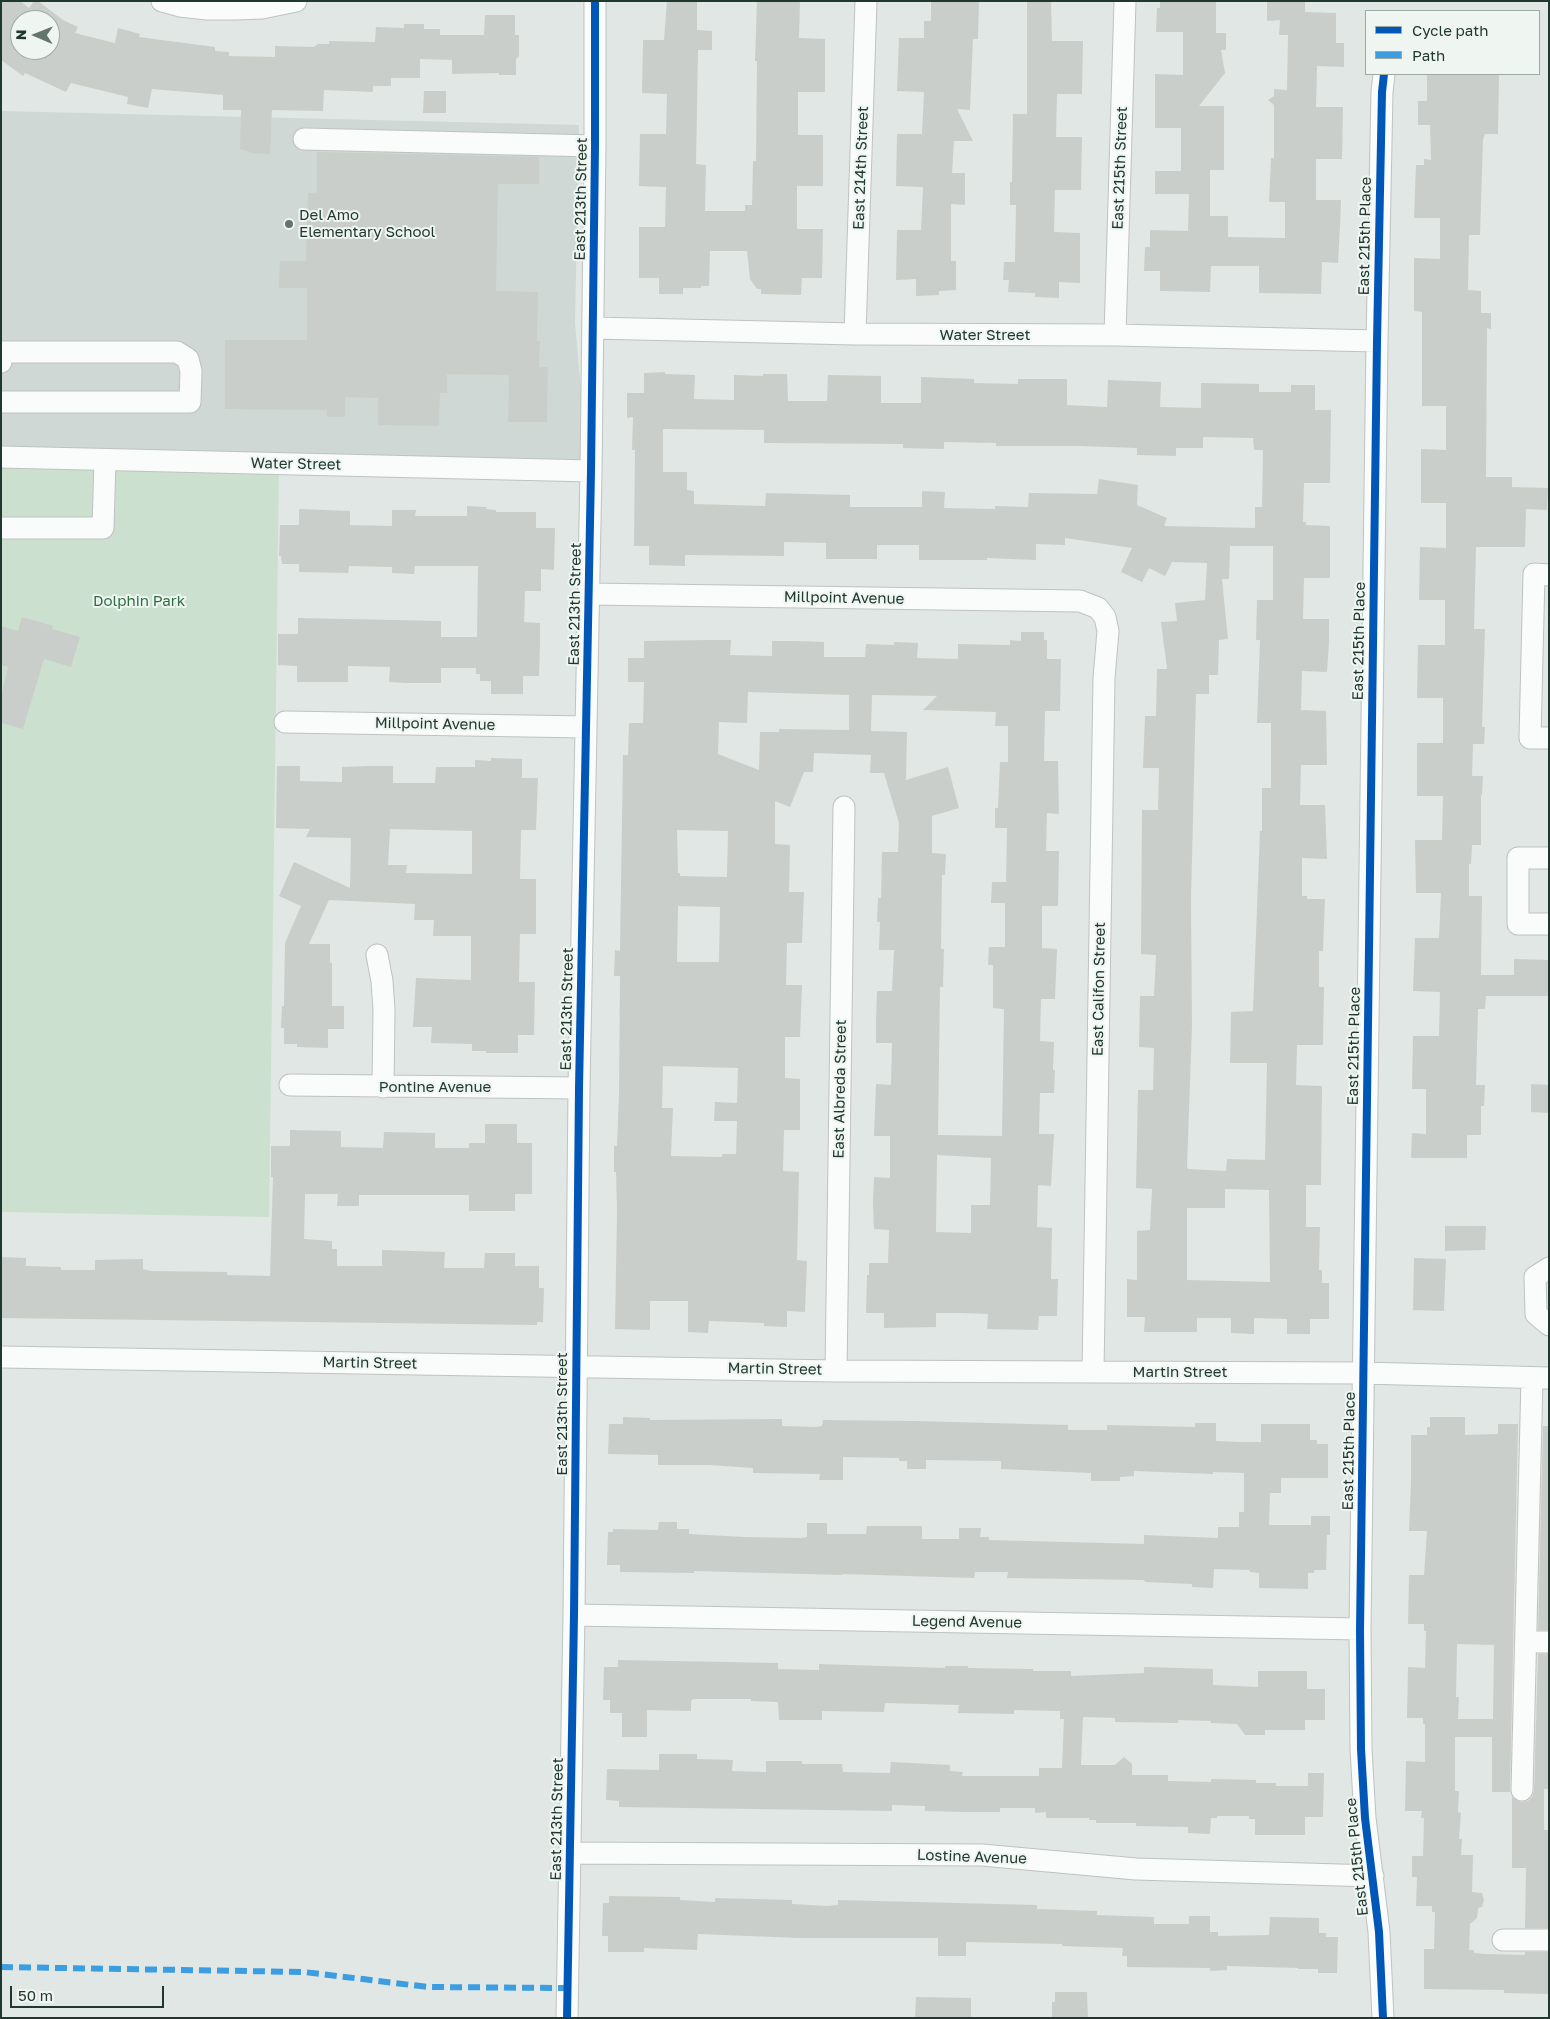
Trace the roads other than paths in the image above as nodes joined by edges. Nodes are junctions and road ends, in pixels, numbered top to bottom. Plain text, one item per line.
1 (162, 1) edge
2 (296, 1) edge
3 (595, 1) edge
4 (866, 1) edge
5 (1125, 1) edge
6 (1384, 75) edge
7 (304, 139) dead end
8 (595, 146) junction
9 (593, 328) junction
10 (855, 334) junction
11 (1115, 335) junction
12 (1377, 341) junction
13 (2, 352) edge
14 (1, 362) edge
15 (1, 402) edge
16 (1, 457) edge
17 (105, 460) junction
18 (591, 472) junction
19 (1, 528) edge
20 (1549, 575) edge
21 (589, 594) junction
22 (1098, 608) joint
23 (285, 722) dead end
24 (586, 727) junction
25 (1549, 738) edge
26 (844, 807) dead end
27 (1549, 858) edge
28 (1549, 924) edge
29 (377, 955) dead end
30 (290, 1085) dead end
31 (383, 1087) junction
32 (580, 1088) junction
33 (1549, 1268) edge
34 (1549, 1324) edge
35 (1, 1357) edge
36 (576, 1366) junction
37 (836, 1370) junction
38 (1093, 1372) junction
39 (1364, 1373) junction
40 (1541, 1378) edge
41 (574, 1615) junction
42 (1360, 1629) junction
43 (1526, 1642) junction
44 (1549, 1642) edge
45 (1522, 1790) dead end
46 (570, 1853) junction
47 (1373, 1876) junction
48 (1502, 1940) dead end
49 (1549, 1940) edge
50 (567, 2018) edge
51 (1383, 2018) edge

1 - 2 street
3 - 8 street, East 213th Street
4 - 10 street, East 214th Street
5 - 11 street, East 215th Street
6 - 12 street, East 215th Place
7 - 8 street
8 - 9 street, East 213th Street
9 - 10 street, Water Street
9 - 18 street, East 213th Street
10 - 11 street, Water Street
11 - 12 street, Water Street
12 - 39 street, East 215th Place
13 - 14 street
13 - 15 street
16 - 17 street, Water Street
17 - 18 street, Water Street
17 - 19 street
18 - 21 street, East 213th Street
20 - 25 street
21 - 22 street, Millpoint Avenue
21 - 24 street, East 213th Street
22 - 38 street, East Califon Street
23 - 24 street, Millpoint Avenue
24 - 32 street, East 213th Street
26 - 37 street, East Albreda Street
27 - 28 street
29 - 31 street
30 - 31 street, Pontine Avenue
31 - 32 street, Pontine Avenue
32 - 36 street, East 213th Street
33 - 34 street
35 - 36 street, Martin Street
36 - 37 street, Martin Street
36 - 41 street, East 213th Street
37 - 38 street, Martin Street
38 - 39 street, Martin Street
39 - 40 street, Martin Street
39 - 42 street, East 215th Place
40 - 43 street
41 - 42 street, Legend Avenue
41 - 46 street, East 213th Street
42 - 47 street, East 215th Place
43 - 44 street
43 - 45 street
46 - 47 street, Lostine Avenue
46 - 50 street, East 213th Street
47 - 51 street, East 215th Place
48 - 49 street

